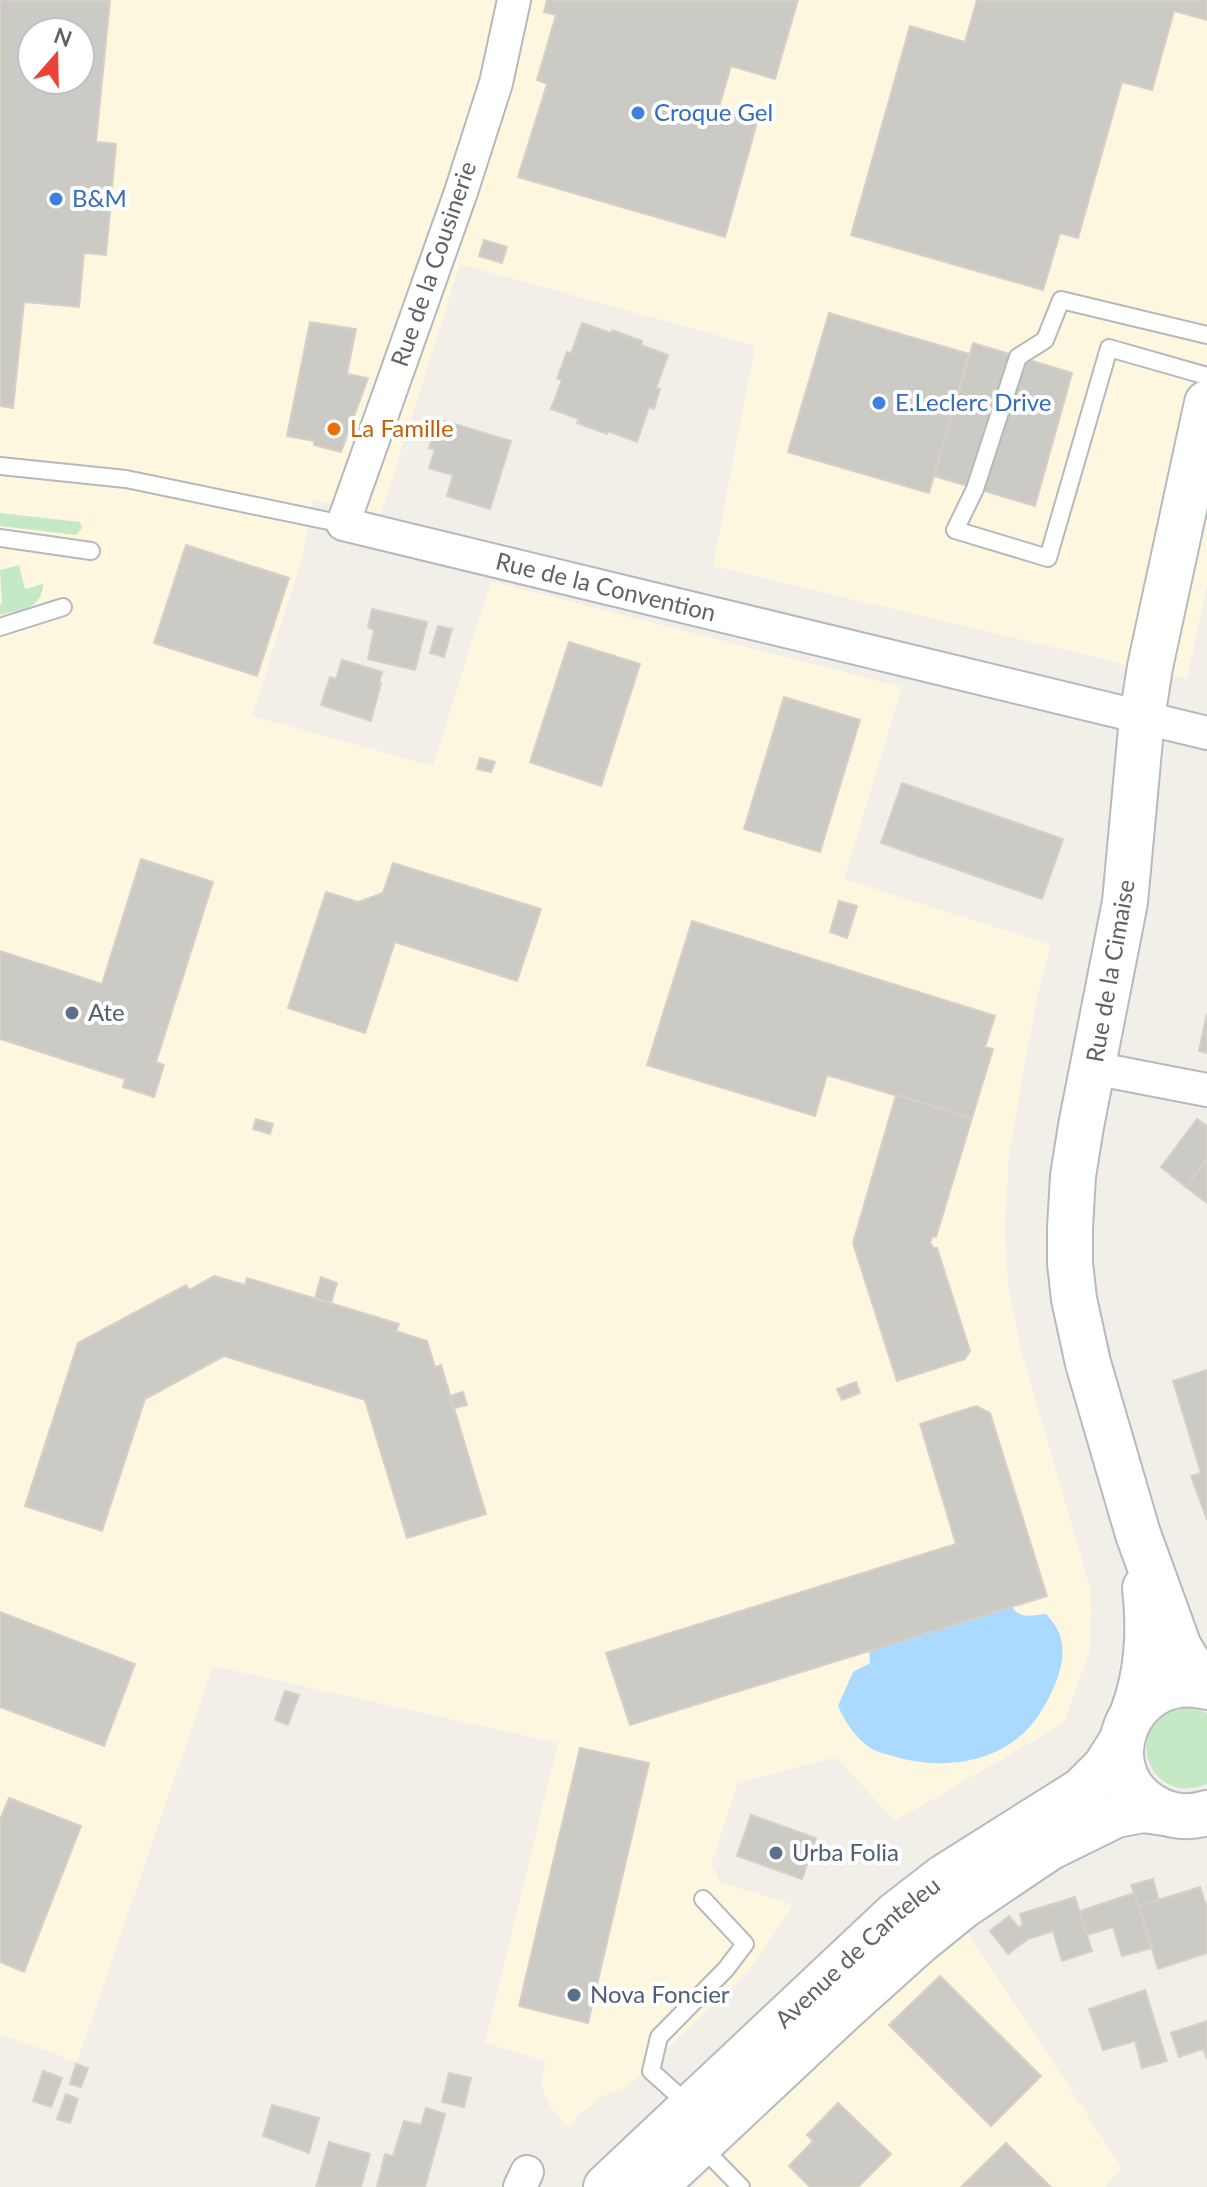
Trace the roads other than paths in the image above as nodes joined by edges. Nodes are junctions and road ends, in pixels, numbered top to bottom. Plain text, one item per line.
1 (514, 0) edge
2 (1207, 335) edge
3 (1207, 376) edge
4 (1207, 403) edge
5 (0, 466) edge
6 (343, 524) junction
7 (0, 538) edge
8 (91, 551) dead end
9 (63, 607) dead end
10 (0, 627) edge
11 (1142, 718) junction
12 (1207, 733) edge
13 (1093, 1068) junction
14 (1207, 1090) edge
15 (1138, 1534) junction
16 (1207, 1687) edge
17 (1127, 1726) junction
18 (1186, 1813) edge
19 (703, 1899) dead end
20 (681, 2158) edge
21 (606, 2187) edge
22 (741, 2187) edge

1 - 6 street, Rue de la Cousinerie
2 - 3 lane
4 - 11 street, Rue de la Cimaise
5 - 6 lane, Rue de la Convention
6 - 11 street, Rue de la Convention
7 - 8 lane
9 - 10 lane
11 - 12 street, Rue de la Convention
11 - 13 street, Rue de la Cimaise
13 - 14 street
13 - 15 street, Rue de la Cimaise
15 - 16 street, Rue de la Cimaise
15 - 17 street, Rue de la Cimaise
16 - 17 street
17 - 18 street
17 - 20 street, Avenue de Canteleu
18 - 20 street, Avenue de Canteleu
19 - 20 lane
20 - 21 street, Avenue de Canteleu
20 - 22 lane

